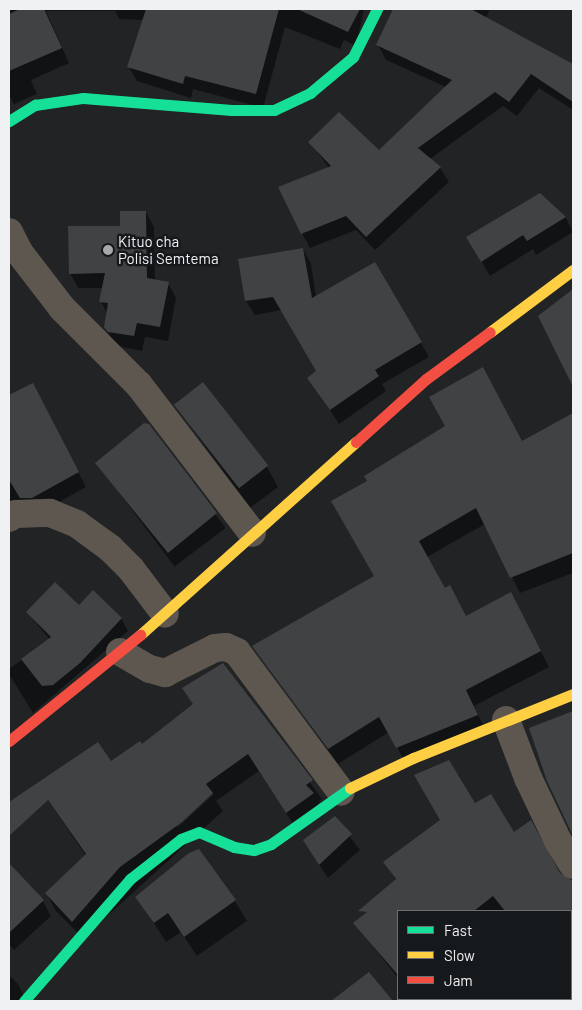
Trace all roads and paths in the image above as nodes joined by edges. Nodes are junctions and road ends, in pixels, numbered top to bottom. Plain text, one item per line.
1 (377, 9) edge
2 (9, 121) edge
3 (9, 232) edge
4 (573, 270) edge
5 (9, 518) edge
6 (252, 533) junction
7 (165, 614) junction
8 (120, 652) junction
9 (573, 694) edge
10 (506, 720) junction
11 (9, 741) edge
12 (341, 792) junction
13 (573, 865) edge
14 (24, 1001) edge

1 - 2 street
3 - 6 street
4 - 6 street
5 - 7 street
6 - 7 street
7 - 8 street
8 - 11 street
8 - 12 street
9 - 10 street
10 - 12 street
10 - 13 street
12 - 14 street

